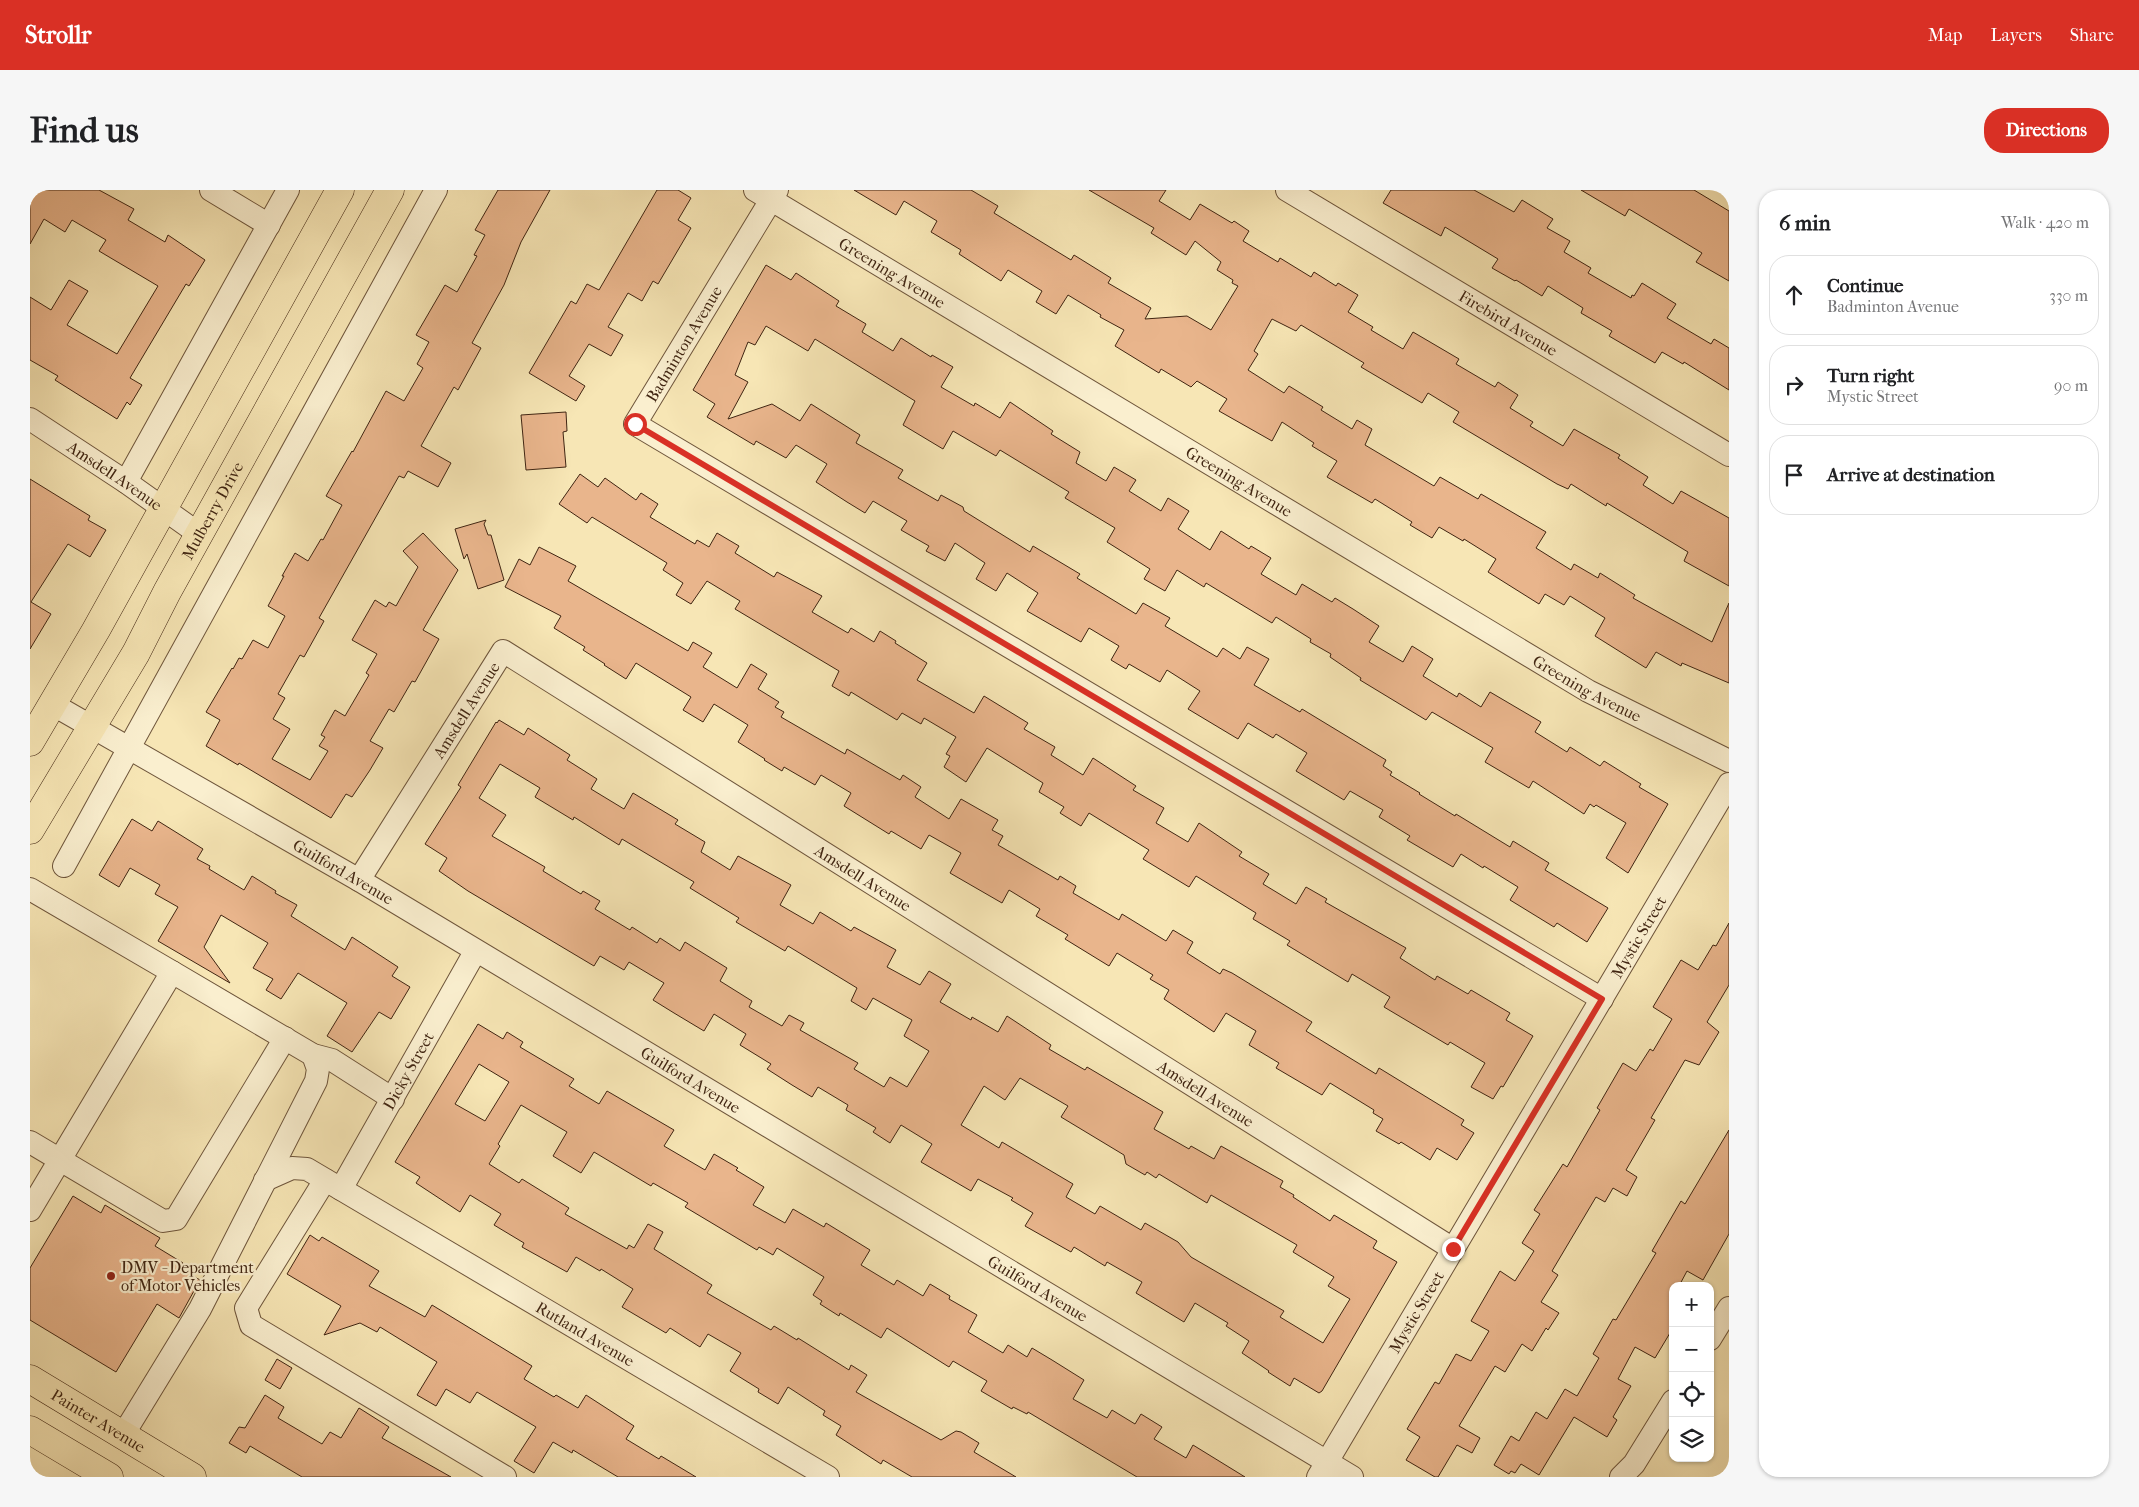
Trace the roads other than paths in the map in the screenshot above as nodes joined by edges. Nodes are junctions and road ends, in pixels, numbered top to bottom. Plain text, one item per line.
1 (211, 190) edge
2 (288, 190) edge
3 (340, 190) edge
4 (390, 190) edge
5 (436, 190) edge
6 (1287, 190) edge
7 (768, 193) edge
8 (269, 225) junction
9 (30, 419) edge
10 (1729, 455) edge
11 (126, 482) junction
12 (163, 509) junction
13 (199, 534) junction
14 (52, 704) junction
15 (91, 728) junction
16 (30, 742) edge
17 (128, 749) junction
18 (1729, 761) edge
19 (1729, 784) edge
20 (30, 830) edge
21 (64, 866) dead end
22 (358, 880) junction
23 (30, 889) edge
24 (475, 952) junction
25 (172, 972) junction
26 (1602, 999) junction
27 (285, 1038) junction
28 (314, 1055) junction
29 (393, 1099) junction
30 (30, 1142) edge
31 (60, 1159) junction
32 (265, 1180) junction
33 (333, 1184) junction
34 (30, 1210) edge
35 (1453, 1249) junction
36 (1729, 1308) edge
37 (1714, 1332) edge
38 (30, 1379) edge
39 (1669, 1407) edge
40 (30, 1430) edge
41 (123, 1435) junction
42 (1322, 1470) edge
43 (109, 1477) edge
44 (192, 1477) edge
45 (505, 1477) edge
46 (828, 1477) edge
47 (1352, 1477) edge
48 (1621, 1477) edge

1 - 8 street
2 - 8 street
3 - 12 main road
4 - 13 main road, Mulberry Drive
5 - 17 street
6 - 10 street, Firebird Avenue
7 - 18 street, Greening Avenue
7 - 26 street, Badminton Avenue
8 - 11 street
9 - 11 street, Amsdell Avenue
11 - 12 street, Amsdell Avenue
12 - 13 street, Amsdell Avenue
12 - 14 main road
13 - 15 main road, Mulberry Drive
14 - 15 street, Guilford Avenue
14 - 16 main road
15 - 17 street, Guilford Avenue
15 - 20 main road, Mulberry Drive
17 - 21 street
17 - 22 street, Guilford Avenue
19 - 26 street, Mystic Street
22 - 24 street, Guilford Avenue
22 - 35 street, Amsdell Avenue
23 - 25 street
24 - 29 street, Dicky Street
24 - 42 street, Guilford Avenue
25 - 27 street
25 - 31 street
26 - 35 street, Mystic Street
27 - 28 street
27 - 31 street
28 - 29 street
28 - 32 street
29 - 33 street, Dicky Street
30 - 31 street
31 - 34 street
32 - 33 street, Rutland Avenue
32 - 41 street
33 - 45 street, Dicky Street
33 - 46 street, Rutland Avenue
35 - 42 street, Mystic Street
36 - 37 street
38 - 41 main road, Painter Avenue
39 - 48 street
40 - 43 main road
41 - 44 main road, Painter Avenue
42 - 47 street, Guilford Avenue

